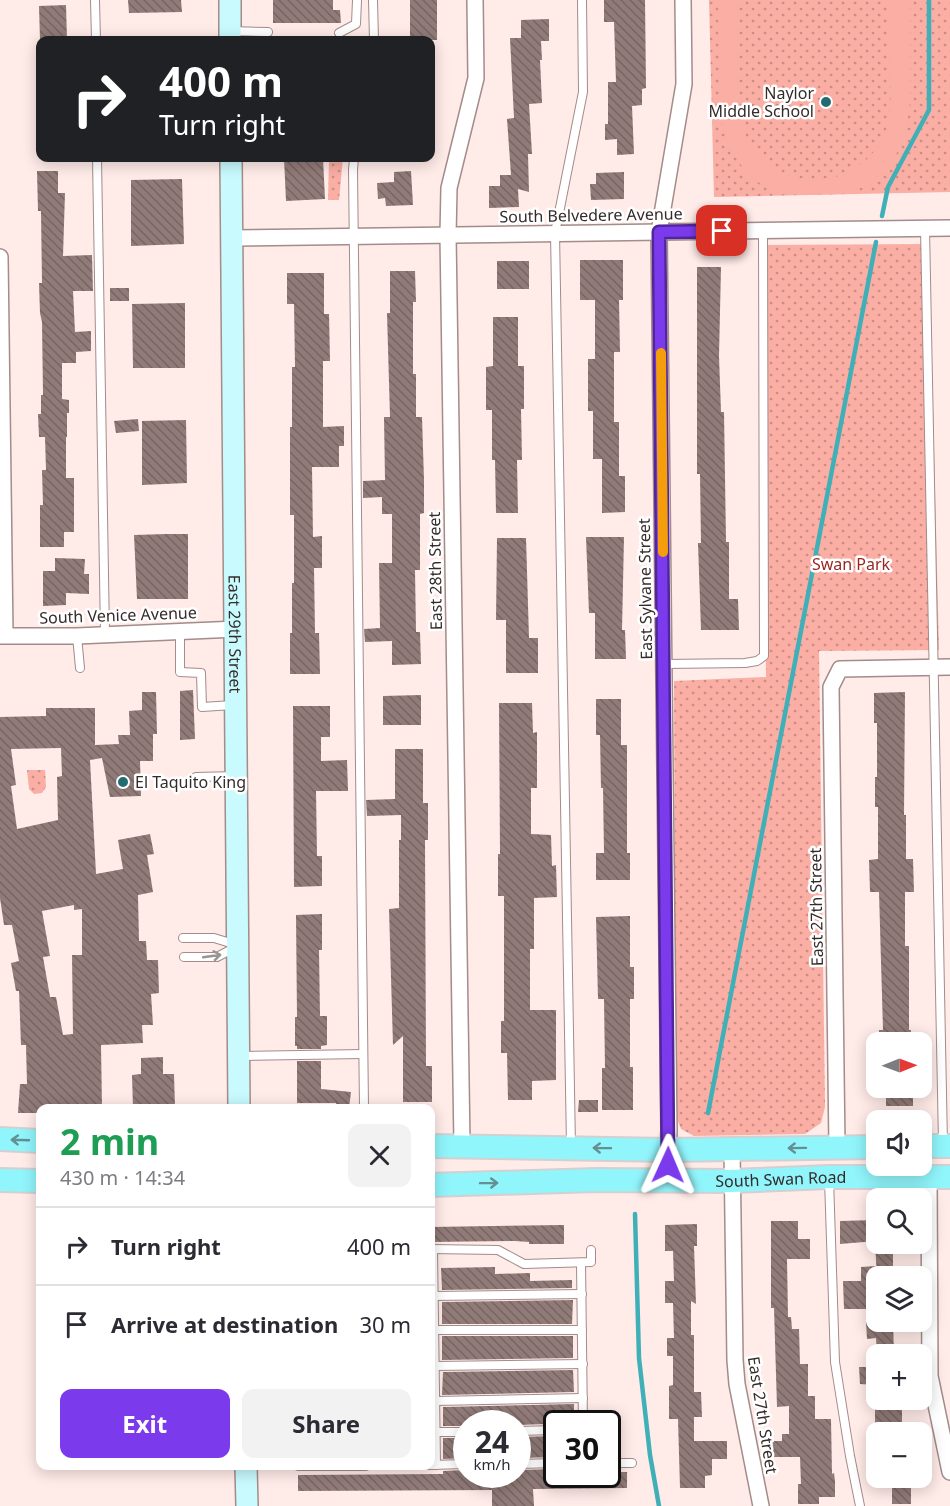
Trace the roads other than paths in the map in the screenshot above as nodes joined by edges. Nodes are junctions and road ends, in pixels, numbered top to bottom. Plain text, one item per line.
1 (95, 0) edge
2 (230, 0) edge
3 (357, 0) edge
4 (373, 0) edge
5 (475, 0) edge
6 (582, 0) edge
7 (683, 0) edge
8 (268, 32) dead end
9 (339, 33) dead end
10 (96, 36) edge
11 (230, 36) edge
12 (374, 36) edge
13 (98, 162) edge
14 (231, 162) edge
15 (354, 162) edge
16 (926, 228) junction
17 (950, 228) edge
18 (763, 231) junction
19 (659, 232) junction
20 (555, 233) junction
21 (448, 235) junction
22 (353, 236) junction
23 (232, 238) junction
24 (0, 257) edge
25 (237, 629) junction
26 (180, 632) junction
27 (105, 634) junction
28 (3, 635) edge
29 (77, 636) junction
30 (664, 664) junction
31 (942, 667) edge
32 (80, 668) dead end
33 (237, 705) junction
34 (238, 776) junction
35 (187, 785) dead end
36 (183, 938) dead end
37 (238, 946) junction
38 (184, 957) dead end
39 (363, 1054) junction
40 (239, 1056) junction
41 (239, 1104) edge
42 (364, 1104) edge
43 (0, 1139) edge
44 (36, 1141) edge
45 (462, 1145) junction
46 (435, 1146) edge
47 (938, 1146) edge
48 (837, 1147) junction
49 (866, 1147) edge
50 (571, 1148) junction
51 (732, 1149) junction
52 (669, 1150) junction
53 (829, 1177) junction
54 (939, 1177) edge
55 (0, 1180) edge
56 (668, 1180) junction
57 (36, 1181) edge
58 (731, 1181) junction
59 (435, 1185) edge
60 (435, 1249) edge
61 (591, 1250) dead end
62 (581, 1263) junction
63 (582, 1294) junction
64 (435, 1296) edge
65 (435, 1330) edge
66 (582, 1330) junction
67 (583, 1364) junction
68 (435, 1370) edge
69 (583, 1398) junction
70 (435, 1401) joint
71 (583, 1410) edge
72 (435, 1432) joint
73 (453, 1432) edge
74 (621, 1463) edge
75 (632, 1463) dead end
76 (453, 1464) edge
77 (435, 1465) edge
78 (246, 1470) edge
79 (950, 1472) edge
80 (247, 1506) edge
81 (761, 1506) edge
82 (860, 1506) edge

1 - 10 lane
2 - 11 street
3 - 9 lane
4 - 12 lane
5 - 21 street, East 28th Street
6 - 20 lane
7 - 19 street, East Sylvane Street
8 - 11 lane
13 - 27 lane
14 - 23 street, East 29th Street
15 - 22 lane
16 - 17 street, South Belvedere Avenue
16 - 18 street, South Belvedere Avenue
16 - 31 lane
18 - 19 street, South Belvedere Avenue
18 - 30 lane
19 - 20 street, South Belvedere Avenue
19 - 30 street, East Sylvane Street
20 - 21 street, South Belvedere Avenue
20 - 50 lane
21 - 22 street, South Belvedere Avenue
21 - 45 street, East 28th Street
22 - 23 street, South Belvedere Avenue
22 - 39 lane
23 - 25 street, East 29th Street
24 - 28 street
25 - 26 street, South Venice Avenue
25 - 33 street, East 29th Street
26 - 27 street, South Venice Avenue
26 - 33 lane
27 - 29 street, South Venice Avenue
28 - 29 street, South Venice Avenue
29 - 32 lane
30 - 52 street, East Sylvane Street
31 - 47 lane
31 - 48 street, East 27th Street
33 - 34 street, East 29th Street
34 - 35 lane
34 - 37 street, East 29th Street
36 - 37 lane
38 -> 37 lane
37 - 40 street, East 29th Street
39 - 40 lane
39 - 42 lane
40 - 41 street, East 29th Street
44 -> 43 main road
45 - 46 main road, South Swan Road
45 - 50 main road, South Swan Road
48 - 49 main road, South Swan Road
48 -> 51 main road, South Swan Road
52 -> 50 main road, South Swan Road
51 - 52 main road, South Swan Road
51 - 58 street, East 27th Street
52 - 56 street, East Sylvane Street
53 - 54 main road, South Swan Road
53 - 58 main road, South Swan Road
53 - 82 lane
54 - 79 street
55 - 57 main road
56 - 58 main road, South Swan Road
59 -> 56 main road, South Swan Road
58 - 81 street, East 27th Street
60 - 62 lane
61 - 62 lane
62 - 63 lane
63 - 64 lane
63 - 66 lane
65 - 66 lane
66 - 67 lane
67 - 68 lane
67 - 69 lane
69 - 70 lane
69 - 71 lane
70 - 72 lane
72 - 73 lane
74 - 75 lane
76 - 77 lane
78 - 80 street

